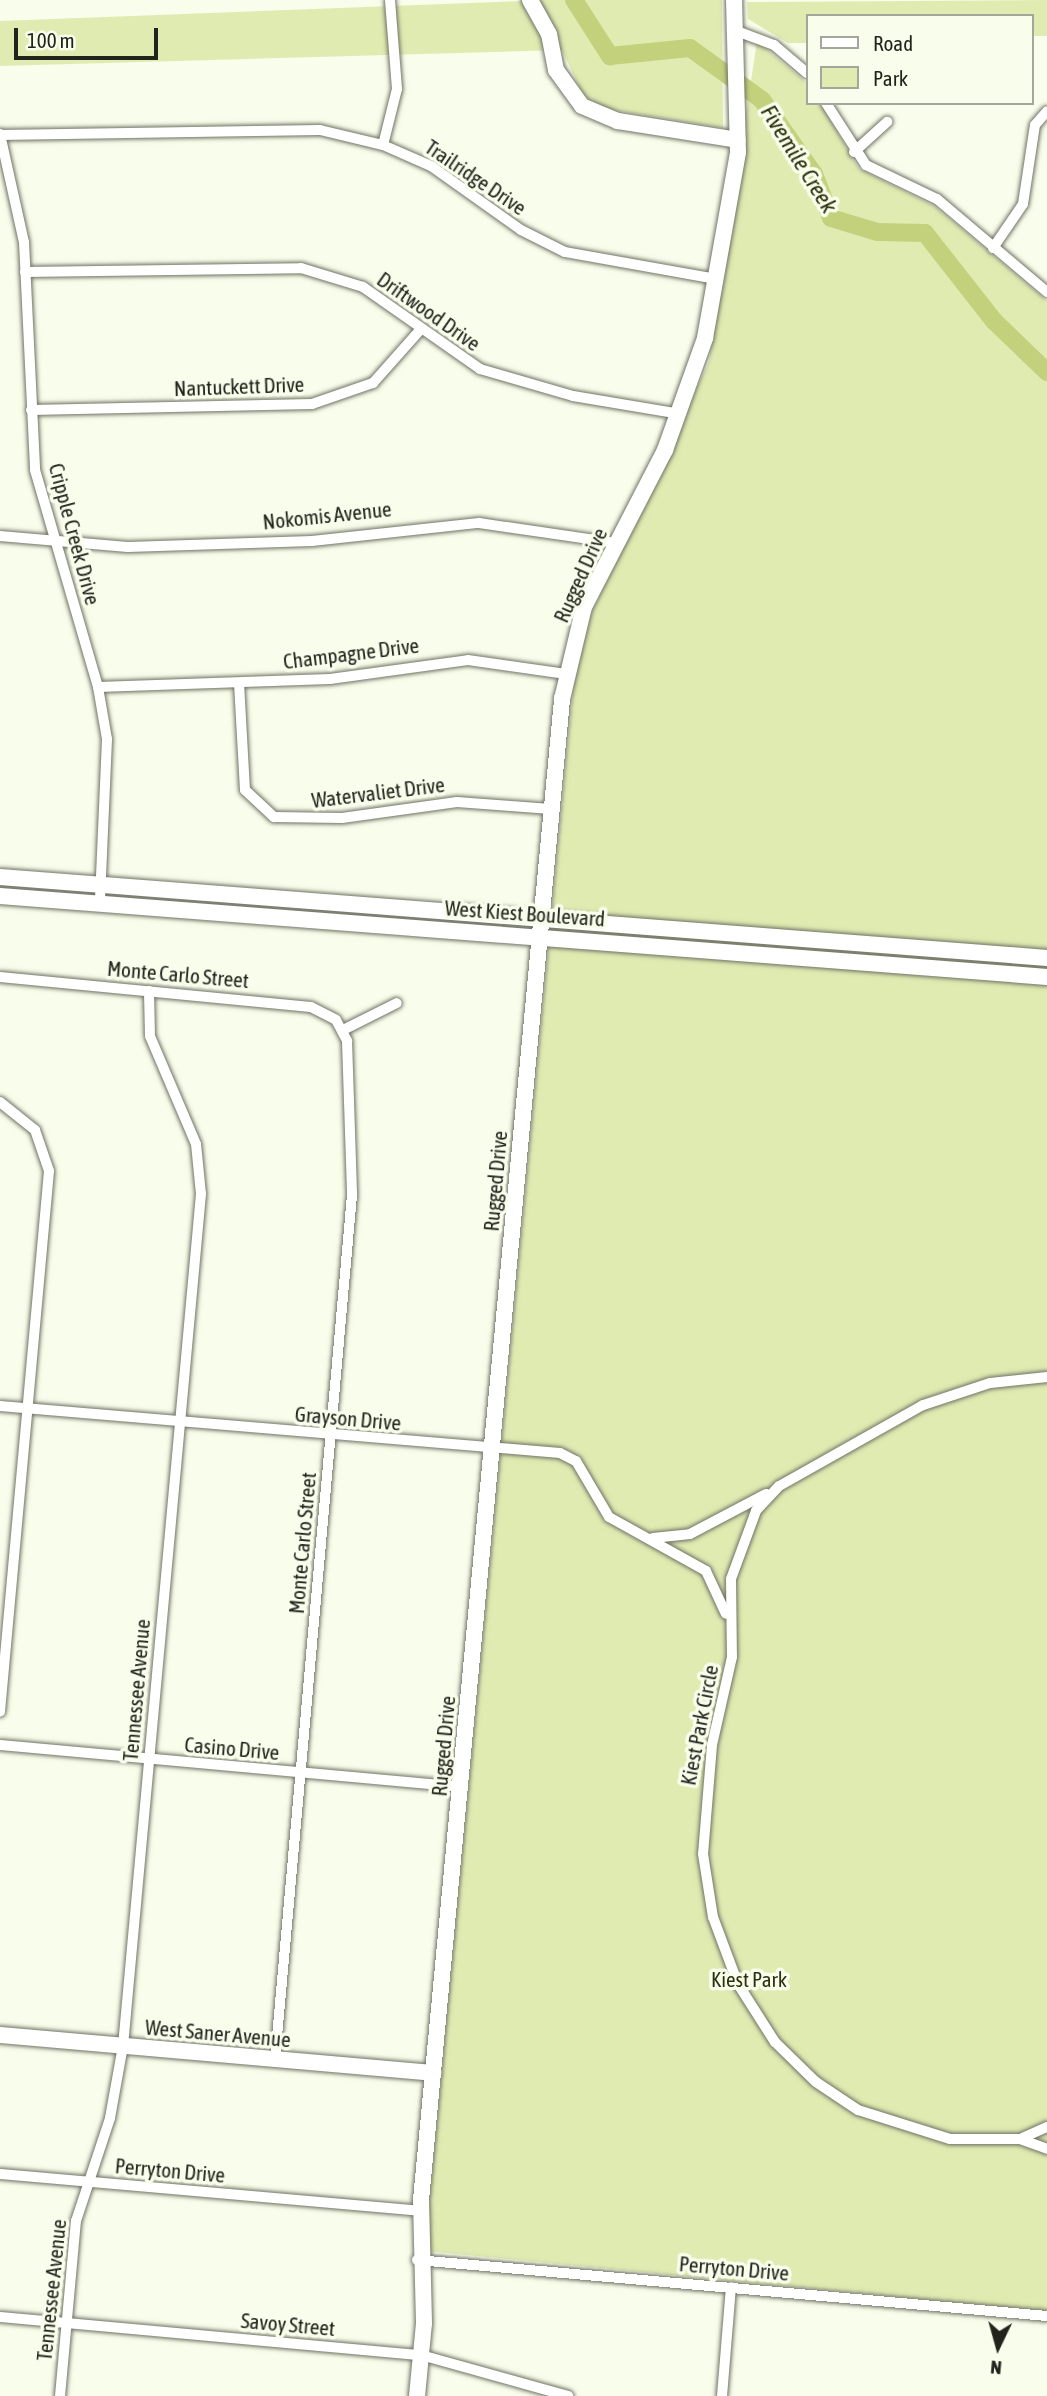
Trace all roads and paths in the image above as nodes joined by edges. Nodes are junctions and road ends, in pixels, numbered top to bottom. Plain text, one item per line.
1 (390, 0) edge
2 (530, 0) edge
3 (734, 0) edge
4 (734, 30) junction
5 (806, 72) edge
6 (827, 105) edge
7 (1047, 111) edge
8 (887, 122) dead end
9 (0, 134) edge
10 (738, 140) junction
11 (383, 145) junction
12 (854, 152) junction
13 (993, 248) junction
14 (25, 272) junction
15 (716, 279) junction
16 (1047, 292) edge
17 (421, 329) junction
18 (31, 410) junction
19 (681, 414) junction
20 (0, 536) edge
21 (54, 542) junction
22 (616, 543) junction
23 (566, 674) junction
24 (239, 683) junction
25 (98, 687) junction
26 (551, 810) junction
27 (0, 877) edge
28 (102, 884) junction
29 (0, 896) edge
30 (319, 900) junction
31 (100, 902) junction
32 (318, 918) junction
33 (540, 927) junction
34 (1047, 958) edge
35 (0, 976) edge
36 (1047, 977) edge
37 (149, 991) junction
38 (397, 1003) dead end
39 (343, 1030) junction
40 (0, 1102) edge
41 (1047, 1377) edge
42 (0, 1406) edge
43 (29, 1409) junction
44 (180, 1422) junction
45 (331, 1436) junction
46 (491, 1450) junction
47 (771, 1492) junction
48 (653, 1538) junction
49 (730, 1627) junction
50 (0, 1712) edge
51 (0, 1745) edge
52 (149, 1759) junction
53 (300, 1773) junction
54 (460, 1787) junction
55 (0, 2035) edge
56 (123, 2046) junction
57 (275, 2059) junction
58 (433, 2073) junction
59 (1047, 2127) edge
60 (1020, 2139) junction
61 (1047, 2149) edge
62 (0, 2174) edge
63 (91, 2182) junction
64 (420, 2211) junction
65 (417, 2260) junction
66 (731, 2287) junction
67 (1047, 2316) edge
68 (0, 2317) edge
69 (66, 2323) junction
70 (421, 2355) junction
71 (60, 2396) edge
72 (417, 2396) edge
73 (568, 2396) edge
74 (722, 2396) edge

1 - 11 street
2 - 10 street
3 - 4 street, Rugged Drive
4 - 5 street
4 - 10 street, Rugged Drive
6 - 12 street
7 - 13 street
8 - 12 street
9 - 11 street, Trailridge Drive
9 - 14 street, Cripple Creek Drive
10 - 15 street, Rugged Drive
11 - 15 street, Trailridge Drive
12 - 13 street
13 - 16 street
14 - 17 street, Driftwood Drive
14 - 18 street, Cripple Creek Drive
15 - 19 street, Rugged Drive
17 - 18 street, Nantuckett Drive
17 - 19 street, Driftwood Drive
18 - 21 street, Cripple Creek Drive
19 - 22 street, Rugged Drive
20 - 21 street, Nokomis Avenue
21 - 22 street, Nokomis Avenue
21 - 25 street, Cripple Creek Drive
22 - 23 street, Rugged Drive
23 - 24 street, Champagne Drive
23 - 26 street, Rugged Drive
24 - 25 street, Champagne Drive
24 - 26 street, Watervaliet Drive
25 - 28 street, Cripple Creek Drive
26 - 33 street, Rugged Drive
27 - 28 street, West Kiest Boulevard
28 - 30 street, West Kiest Boulevard
28 - 31 street, Cripple Creek Drive
29 - 31 street, West Kiest Boulevard
30 - 32 street
30 - 33 street, West Kiest Boulevard
31 - 32 street, West Kiest Boulevard
32 - 33 street, West Kiest Boulevard
33 - 34 street, West Kiest Boulevard
33 - 36 street, West Kiest Boulevard
33 - 46 street, Rugged Drive
35 - 37 street, Monte Carlo Street
37 - 39 street, Monte Carlo Street
37 - 44 street, Tennessee Avenue
38 - 39 street
39 - 45 street, Monte Carlo Street
40 - 43 street
41 - 47 street
42 - 43 street, Grayson Drive
43 - 44 street, Grayson Drive
43 - 50 street
44 - 45 street, Grayson Drive
44 - 52 street, Tennessee Avenue
45 - 46 street, Grayson Drive
45 - 53 street, Monte Carlo Street
46 - 48 street, Grayson Drive
46 - 54 street, Rugged Drive
47 - 48 street
47 - 49 street, Kiest Park Circle
48 - 49 street, Grayson Drive
49 - 60 street, Kiest Park Circle
51 - 52 street, Casino Drive
52 - 53 street, Casino Drive
52 - 56 street, Tennessee Avenue
53 - 54 street, Casino Drive
53 - 57 street, Monte Carlo Street
54 - 58 street, Rugged Drive
55 - 56 street, West Saner Avenue
56 - 57 street, West Saner Avenue
56 - 63 street, Tennessee Avenue
57 - 58 street, West Saner Avenue
58 - 64 street, Rugged Drive
59 - 60 street, Kiest Park Circle
60 - 61 street
62 - 63 street, Perryton Drive
63 - 64 street, Perryton Drive
63 - 69 street, Tennessee Avenue
64 - 65 street, Rugged Drive
65 - 66 street, Perryton Drive
65 - 70 street, Rugged Drive
66 - 67 street, Perryton Drive
66 - 74 street
68 - 69 street, Savoy Street
69 - 70 street, Savoy Street
69 - 71 street, Tennessee Avenue
70 - 72 street, Rugged Drive
70 - 73 street, Savoy Street

